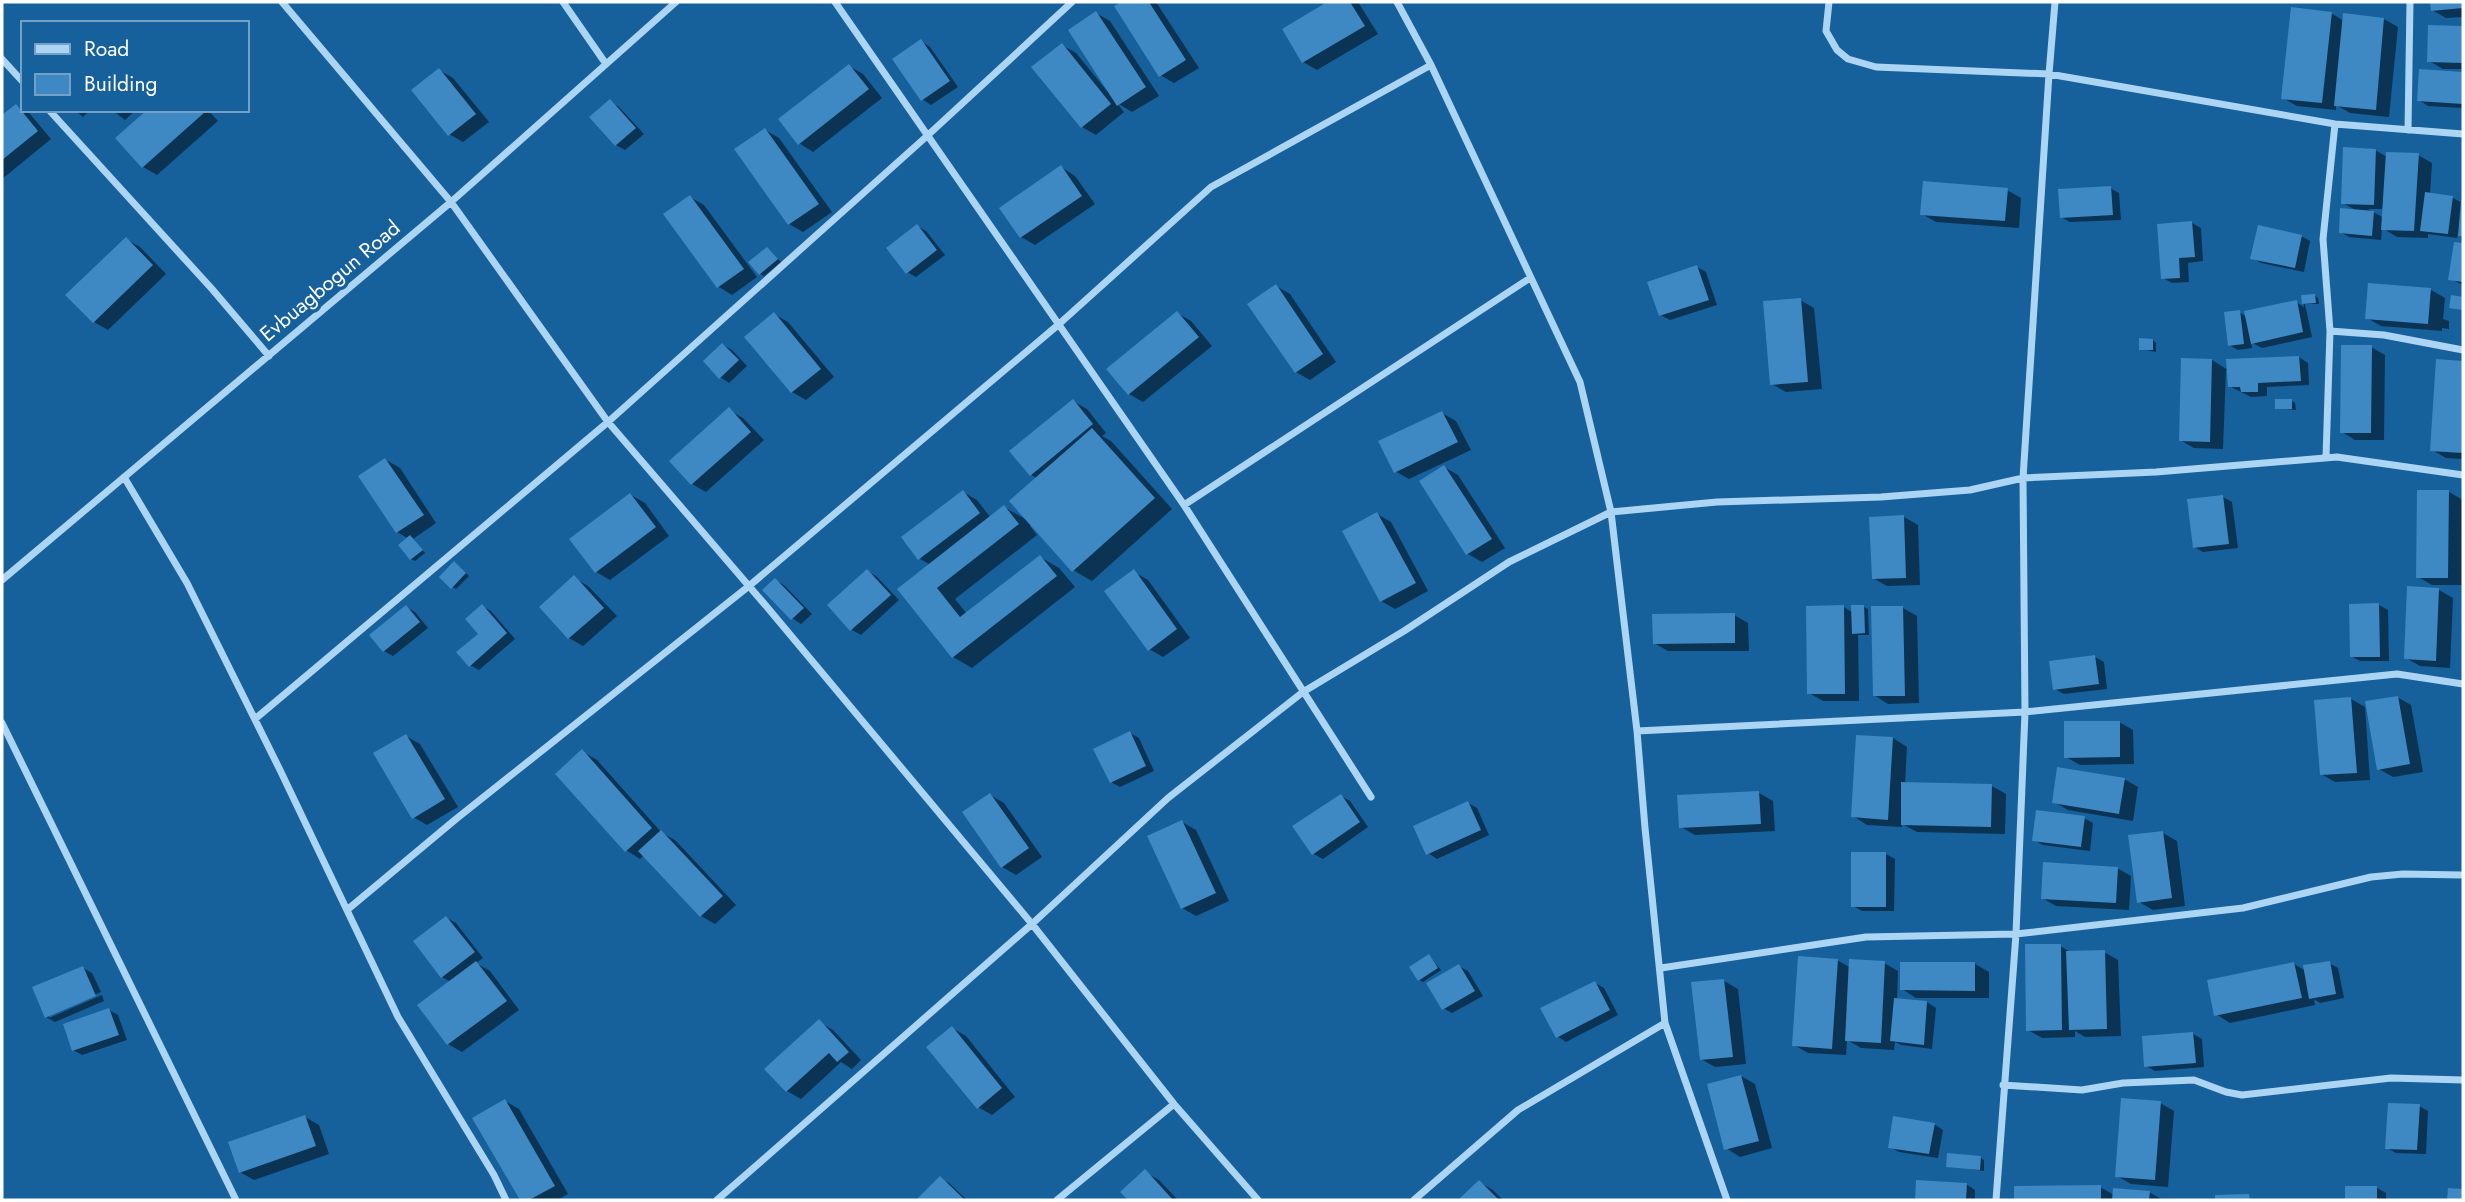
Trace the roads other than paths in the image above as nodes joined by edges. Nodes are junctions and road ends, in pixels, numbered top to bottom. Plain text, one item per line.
1 (282, 2) edge
2 (562, 2) edge
3 (676, 2) edge
4 (835, 2) edge
5 (1072, 2) edge
6 (1397, 2) edge
7 (1829, 2) edge
8 (2055, 2) edge
9 (2410, 2) edge
10 (2, 59) edge
11 (606, 64) junction
12 (1431, 65) junction
13 (2049, 74) junction
14 (21, 80) edge
15 (51, 112) edge
16 (2336, 124) junction
17 (2408, 130) junction
18 (2463, 134) edge
19 (927, 136) junction
20 (452, 202) junction
21 (1530, 278) junction
22 (1058, 324) junction
23 (2330, 331) junction
24 (2463, 350) edge
25 (268, 356) junction
26 (608, 422) junction
27 (2326, 457) junction
28 (2463, 475) edge
29 (124, 477) junction
30 (2024, 478) junction
31 (1184, 505) junction
32 (1611, 512) junction
33 (2, 580) edge
34 (749, 586) junction
35 (2463, 684) edge
36 (1303, 692) junction
37 (2025, 712) junction
38 (255, 719) junction
39 (2, 723) edge
40 (1637, 730) junction
41 (1371, 797) dead end
42 (2463, 875) edge
43 (347, 911) junction
44 (1032, 924) junction
45 (2016, 934) junction
46 (1661, 968) junction
47 (1665, 1023) junction
48 (2463, 1080) edge
49 (2003, 1085) junction
50 (1174, 1104) junction
51 (236, 1200) edge
52 (506, 1200) edge
53 (717, 1200) edge
54 (1056, 1200) edge
55 (1258, 1200) edge
56 (1414, 1200) edge
57 (1727, 1200) edge
58 (1996, 1200) edge

1 - 20 street
2 - 11 street
3 - 11 street, Evbuagbogun Road
4 - 19 street
5 - 19 street
6 - 12 street
7 - 13 street
8 - 13 street
9 - 17 street
10 - 14 street
11 - 20 street, Evbuagbogun Road
12 - 21 street
12 - 22 street
13 - 16 street
13 - 30 street
15 - 25 street
16 - 17 street
16 - 23 street
17 - 18 street
19 - 22 street
19 - 26 street
20 - 25 street, Evbuagbogun Road
20 - 26 street
21 - 31 street
21 - 32 street
22 - 31 street
22 - 34 street
23 - 24 street
23 - 27 street
25 - 29 street, Evbuagbogun Road
26 - 34 street
26 - 38 street
27 - 28 street
27 - 30 street
29 - 33 street, Evbuagbogun Road
29 - 38 street
30 - 32 street
30 - 37 street
31 - 36 street
32 - 36 street
32 - 40 street
34 - 43 street
34 - 44 street
35 - 37 street
36 - 41 street
36 - 44 street
37 - 40 street
37 - 45 street
38 - 43 street
39 - 51 street
40 - 46 street
42 - 45 street
43 - 52 street
44 - 50 street
44 - 53 street
45 - 46 street
45 - 49 street
46 - 47 street
47 - 56 street
47 - 57 street
48 - 49 street
49 - 58 street
50 - 54 street
50 - 55 street

